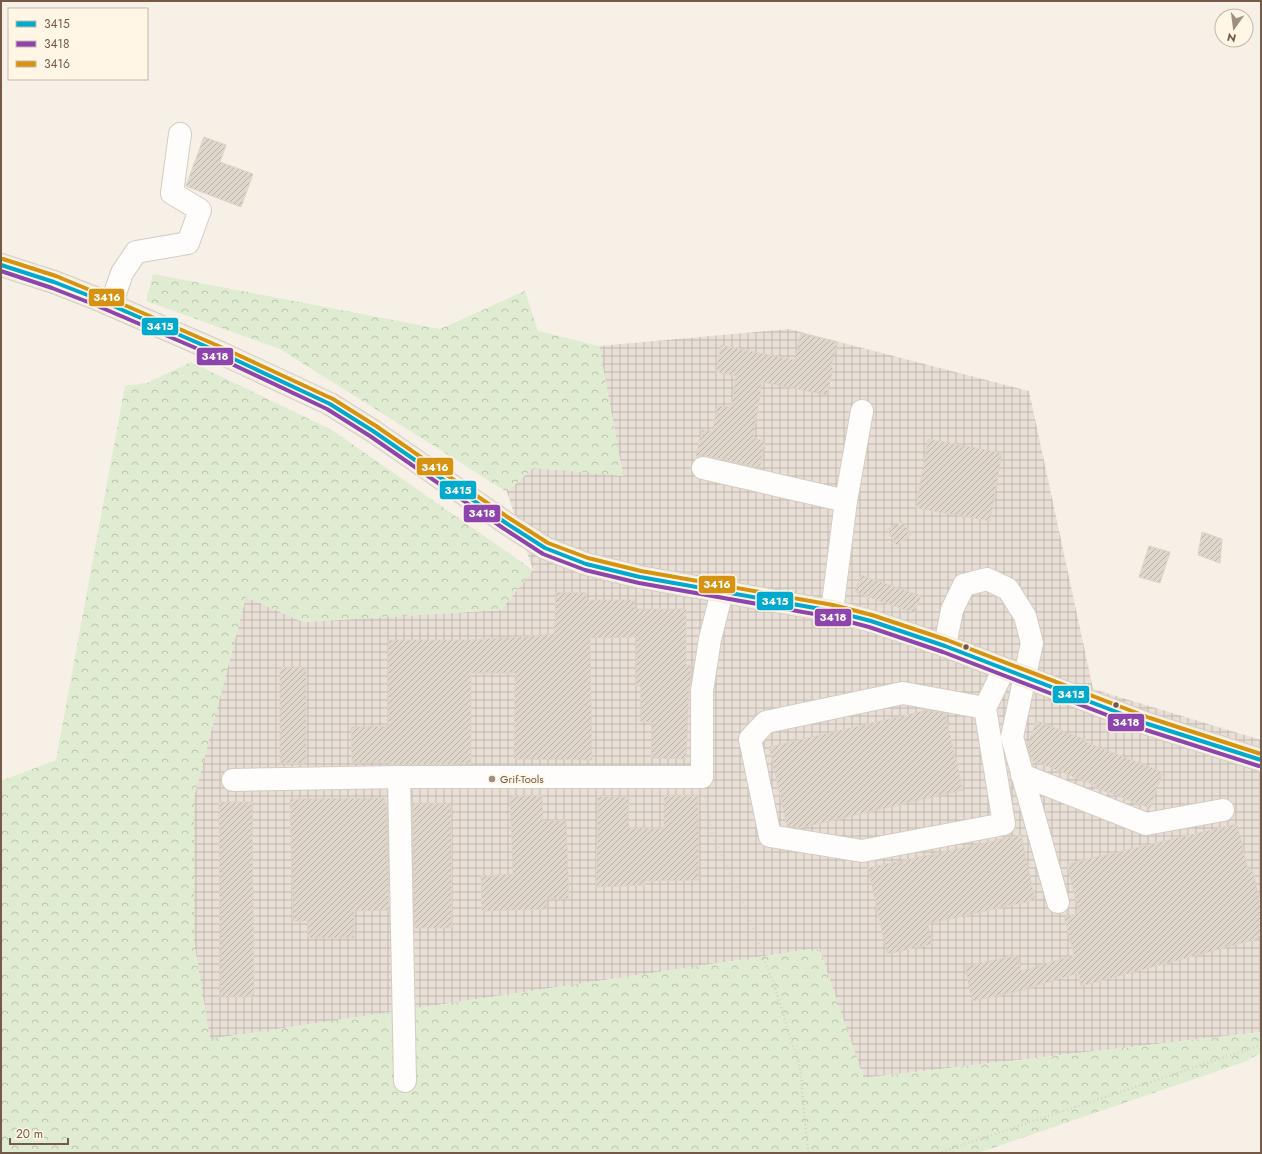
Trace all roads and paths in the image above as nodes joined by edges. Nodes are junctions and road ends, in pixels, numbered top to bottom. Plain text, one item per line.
1 (180, 134) dead end
2 (1, 265) edge
3 (111, 305) junction
4 (862, 410) dead end
5 (703, 468) dead end
6 (846, 501) junction
7 (722, 592) junction
8 (832, 611) junction
9 (945, 646) junction
10 (1004, 669) junction
11 (1024, 676) junction
12 (985, 708) junction
13 (1261, 760) edge
14 (1022, 775) junction
15 (702, 777) junction
16 (399, 778) junction
17 (233, 780) dead end
18 (1223, 810) dead end
19 (1058, 902) dead end
20 (1261, 1045) edge
21 (405, 1081) dead end
22 (808, 1153) edge
23 (938, 1153) edge

1 - 3 street
2 - 3 main road
3 - 7 main road
4 - 6 street
5 - 6 street
6 - 8 street
7 - 8 main road
7 - 15 street
8 - 9 main road
9 - 10 main road
9 - 11 street
10 - 11 main road
10 - 12 street
11 - 13 main road
11 - 14 street
12 - 12 street
14 - 18 street
14 - 19 street
15 - 16 street
15 - 22 path
16 - 17 street
16 - 21 street
20 - 23 path

